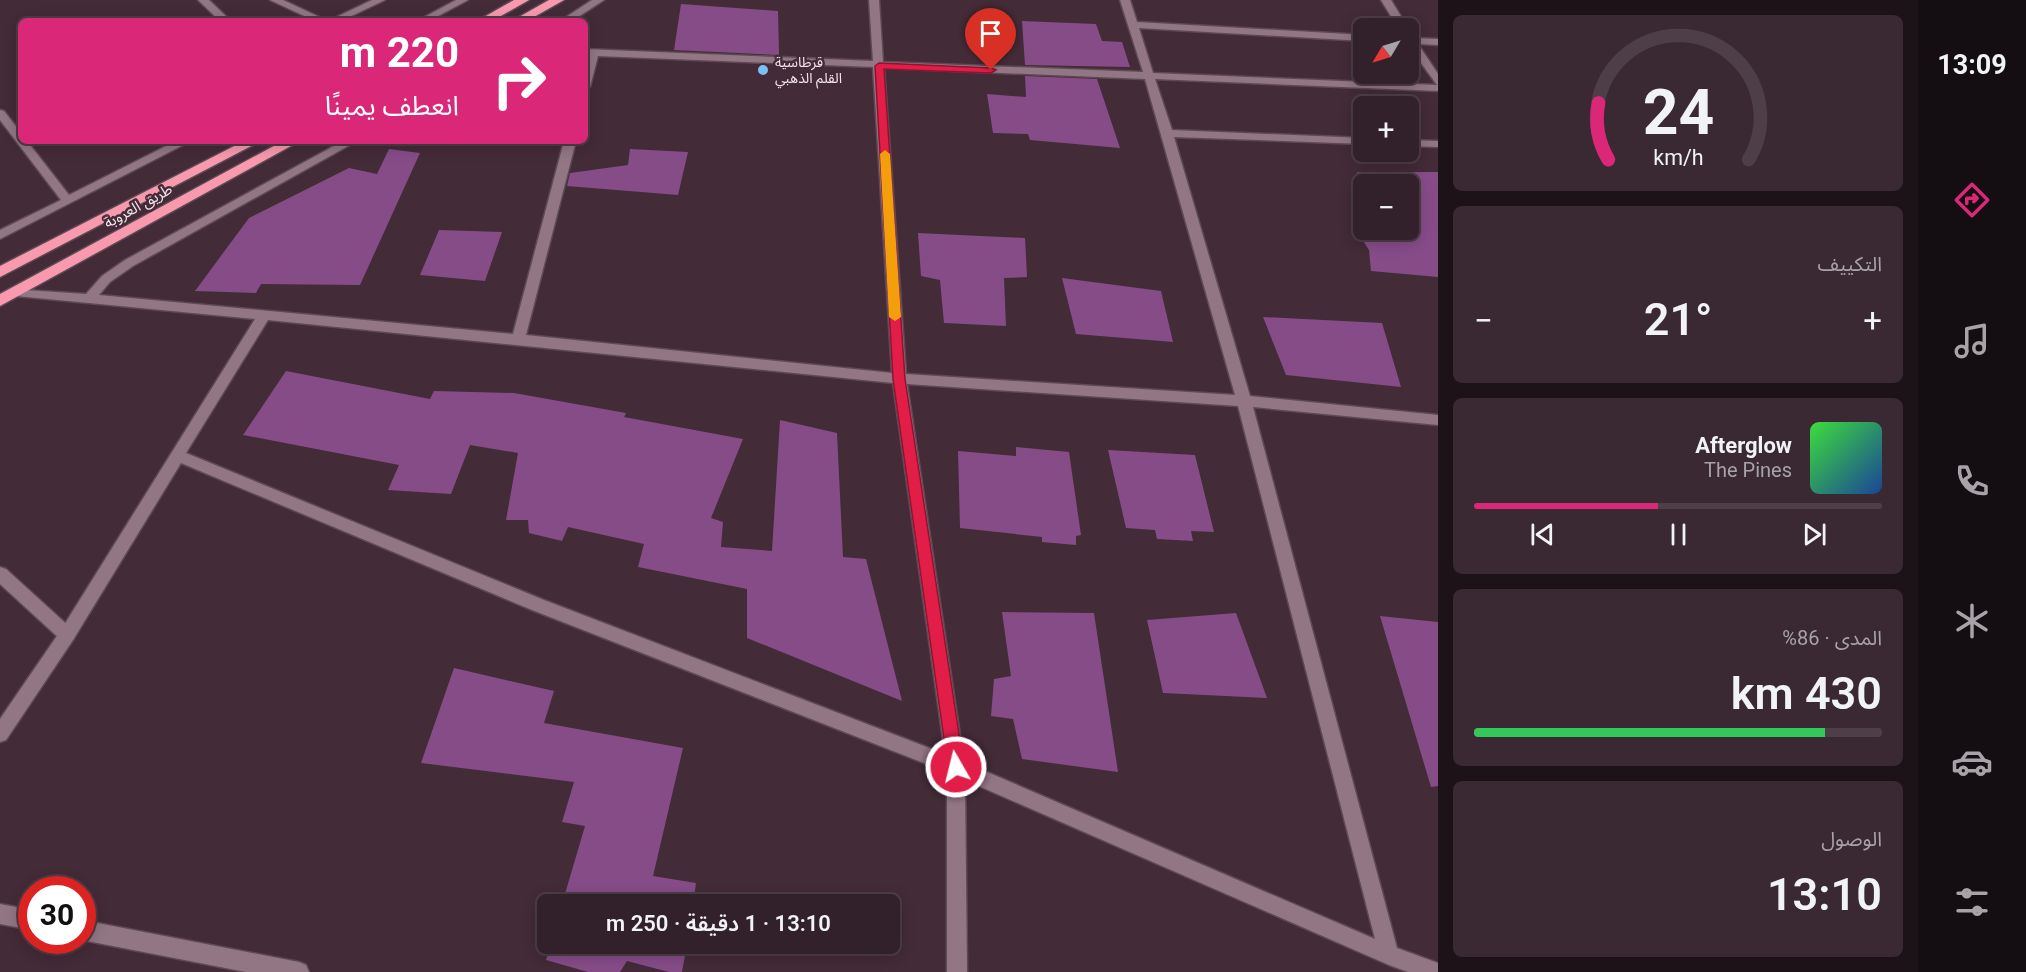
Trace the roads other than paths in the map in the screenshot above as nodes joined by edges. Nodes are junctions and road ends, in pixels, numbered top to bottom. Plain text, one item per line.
1 (203, 0) edge
2 (275, 0) edge
3 (380, 0) edge
4 (463, 0) edge
5 (523, 0) edge
6 (558, 0) edge
7 (599, 0) edge
8 (874, 0) edge
9 (1125, 0) edge
10 (1386, 0) edge
11 (507, 5) edge
12 (223, 18) edge
13 (316, 18) edge
14 (340, 18) edge
15 (428, 18) edge
16 (488, 18) edge
17 (524, 18) edge
18 (570, 18) edge
19 (1397, 18) edge
20 (1132, 25) junction
21 (1353, 37) edge
22 (1419, 41) edge
23 (1438, 42) edge
24 (590, 53) edge
25 (1419, 54) edge
26 (879, 66) junction
27 (1148, 77) junction
28 (1438, 82) edge
29 (1438, 88) edge
30 (0, 113) edge
31 (1167, 133) junction
32 (18, 137) edge
33 (1353, 141) edge
34 (1419, 143) edge
35 (23, 144) edge
36 (179, 144) edge
37 (248, 144) edge
38 (287, 144) edge
39 (345, 144) edge
40 (569, 144) edge
41 (1438, 144) edge
42 (67, 200) junction
43 (0, 235) edge
44 (0, 272) edge
45 (16, 292) junction
46 (89, 299) junction
47 (0, 301) edge
48 (264, 315) junction
49 (518, 339) junction
50 (899, 379) junction
51 (1244, 401) junction
52 (1438, 420) edge
53 (176, 455) junction
54 (0, 574) edge
55 (67, 635) junction
56 (0, 734) edge
57 (956, 767) junction
58 (0, 914) edge
59 (18, 917) edge
60 (96, 933) edge
61 (1389, 955) junction
62 (299, 972) edge
63 (957, 972) edge
64 (1436, 972) edge

1 - 12 street
2 - 13 street
3 - 14 street
4 - 15 street
5 - 11 highway
6 - 17 highway
7 - 18 street
8 - 26 street
9 - 20 street
10 - 19 street
11 - 16 highway
20 - 21 street
20 - 27 street
22 - 23 street
24 - 26 street
25 - 28 street
26 - 27 street
26 - 50 street
27 - 29 street
27 - 31 street
30 - 32 street
31 - 33 street
31 - 51 street
34 - 41 street
35 - 42 street
36 - 42 street
37 - 44 highway, طريق العروبة
38 - 45 highway, طريق العروبة
39 - 46 street
40 - 49 street
42 - 43 street
45 - 46 street
45 - 47 highway, طريق العروبة
46 - 48 street
48 - 49 street
48 - 53 street
49 - 50 street
50 - 51 street
50 - 57 street
51 - 52 street
51 - 61 street
53 - 55 street
53 - 57 street
54 - 55 street
55 - 56 street
57 - 61 street
57 - 63 street
58 - 59 street
60 - 62 street
61 - 64 street

